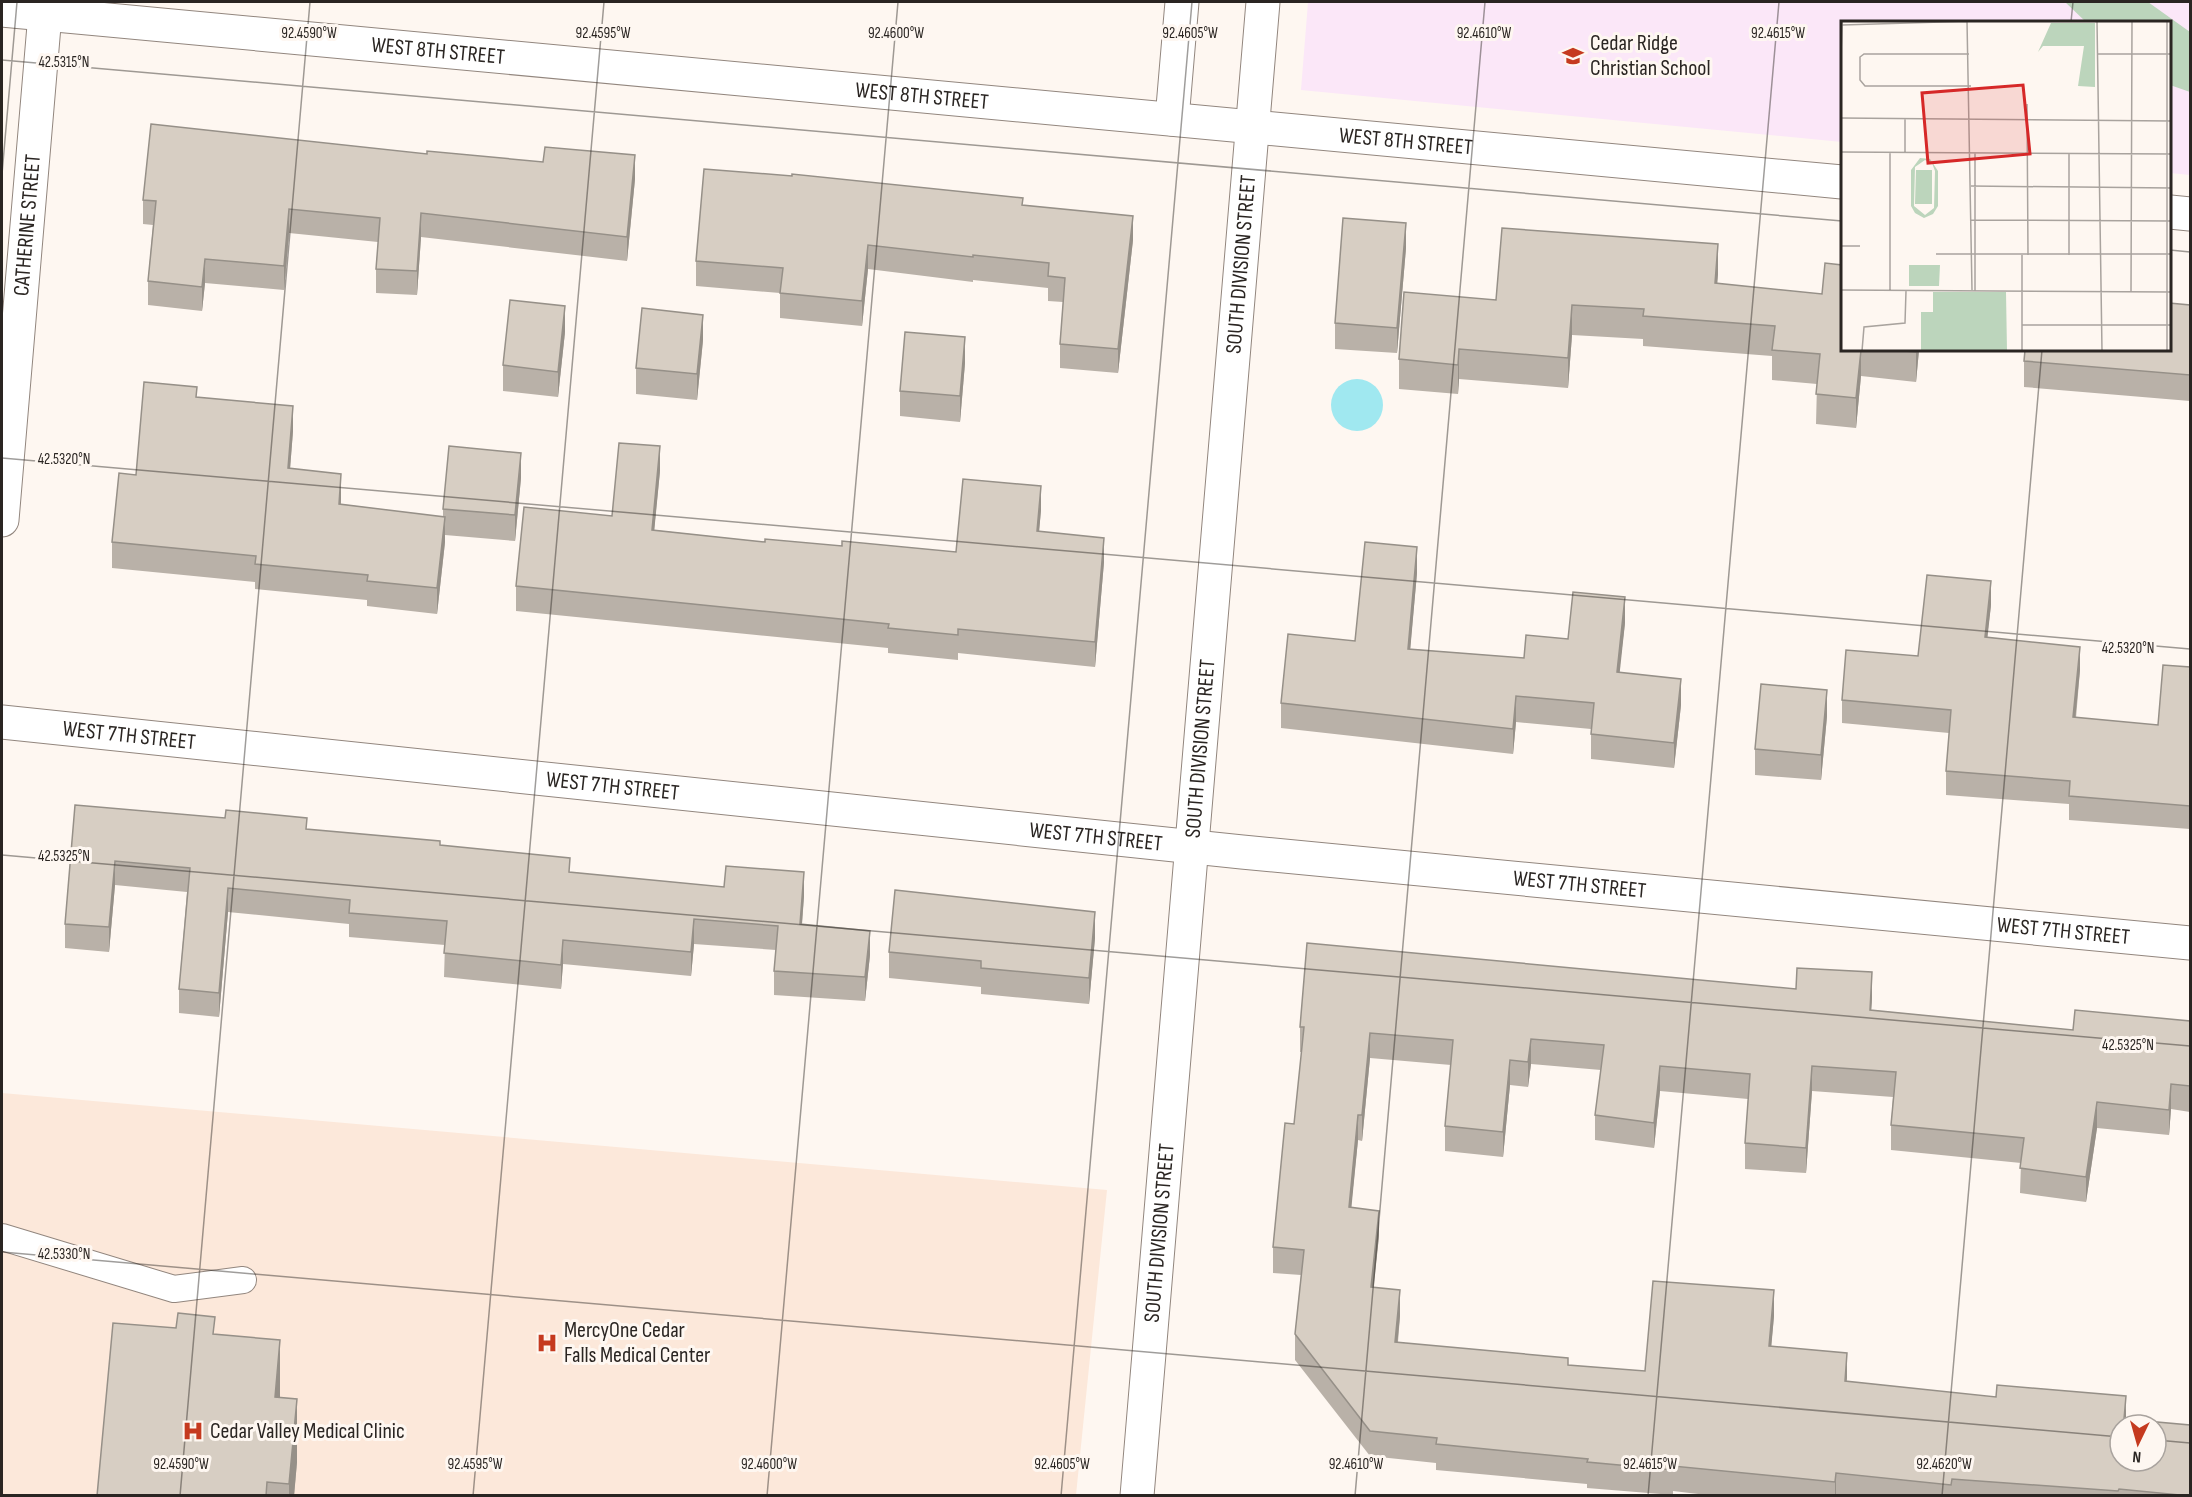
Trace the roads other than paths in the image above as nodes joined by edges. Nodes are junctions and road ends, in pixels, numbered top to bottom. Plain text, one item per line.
1 (1182, 2) edge
2 (1263, 2) edge
3 (45, 8) edge
4 (2, 10) edge
5 (1172, 119) junction
6 (1252, 127) junction
7 (1841, 182) edge
8 (2171, 212) edge
9 (2190, 214) edge
10 (2, 520) edge
11 (2, 723) edge
12 (1191, 847) junction
13 (2190, 943) edge
14 (2, 1237) edge
15 (243, 1280) dead end
16 (1137, 1496) edge

1 - 5 street
2 - 6 street, SOUTH DIVISION STREET
3 - 4 street, WEST 8TH STREET
3 - 5 street, WEST 8TH STREET
3 - 10 street, CATHERINE STREET
5 - 6 street, WEST 8TH STREET
6 - 7 street, WEST 8TH STREET
6 - 12 street, SOUTH DIVISION STREET
8 - 9 street
11 - 12 street, WEST 7TH STREET
12 - 13 street, WEST 7TH STREET
12 - 16 street, SOUTH DIVISION STREET
14 - 15 lane

